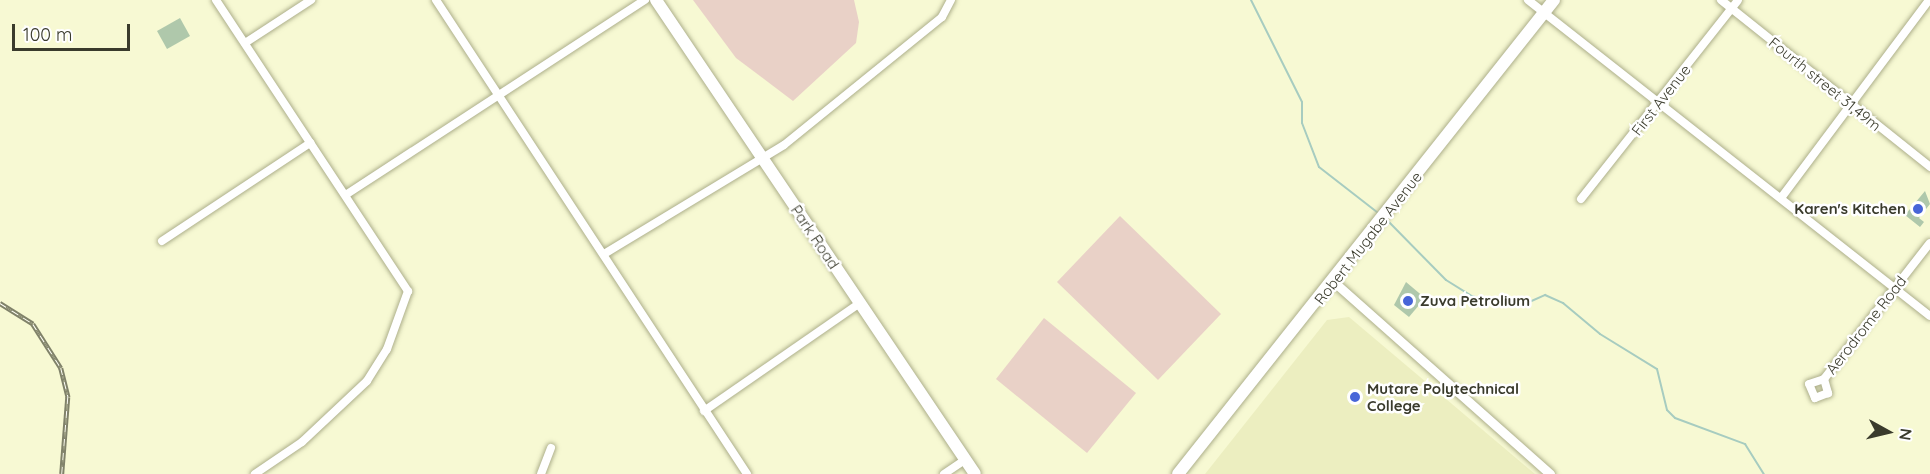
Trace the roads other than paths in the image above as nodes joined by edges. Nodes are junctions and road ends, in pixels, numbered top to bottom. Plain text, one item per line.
1 (216, 0) edge
2 (312, 0) edge
3 (436, 0) edge
4 (645, 0) edge
5 (656, 0) edge
6 (951, 0) edge
7 (1528, 0) edge
8 (1554, 0) edge
9 (1721, 0) edge
10 (1738, 0) edge
11 (1929, 0) edge
12 (1731, 8) junction
13 (1544, 13) junction
14 (245, 43) junction
15 (500, 97) junction
16 (1662, 102) junction
17 (1851, 105) junction
18 (310, 143) junction
19 (760, 155) junction
20 (1930, 167) edge
21 (347, 194) junction
22 (1781, 198) junction
23 (1581, 199) dead end
24 (162, 241) dead end
25 (1930, 243) edge
26 (604, 254) junction
27 (1334, 282) junction
28 (1895, 289) junction
29 (860, 303) junction
30 (1930, 316) edge
31 (1824, 379) dead end
32 (704, 411) junction
33 (551, 448) dead end
34 (965, 460) junction
35 (255, 474) edge
36 (541, 474) edge
37 (747, 474) edge
38 (944, 474) edge
39 (975, 474) edge
40 (1178, 474) edge
41 (1550, 474) edge

1 - 14 street
2 - 14 street
3 - 15 street
4 - 15 street
5 - 19 highway, Park Road
6 - 19 street
7 - 13 street
8 - 13 highway, Robert Mugabe Avenue
9 - 12 street, Fourth street 31,49m
10 - 12 street, First Avenue
11 - 17 street
12 - 16 street, First Avenue
12 - 17 street, Fourth street 31,49m
13 - 16 street
13 - 27 highway, Robert Mugabe Avenue
14 - 18 street
15 - 21 street
15 - 26 street
16 - 22 street
16 - 23 street, First Avenue
17 - 20 street, Fourth street 31,49m
17 - 22 street
18 - 21 street
18 - 24 street
19 - 26 street
19 - 29 highway, Park Road
21 - 35 street
22 - 28 street
25 - 28 street, Aerodrome Road
26 - 32 street
27 - 40 highway, Robert Mugabe Avenue
27 - 41 street
28 - 30 street
28 - 31 street, Aerodrome Road
29 - 32 street
29 - 34 highway, Park Road
32 - 37 street
33 - 36 street
34 - 38 street
34 - 39 highway, Park Road

